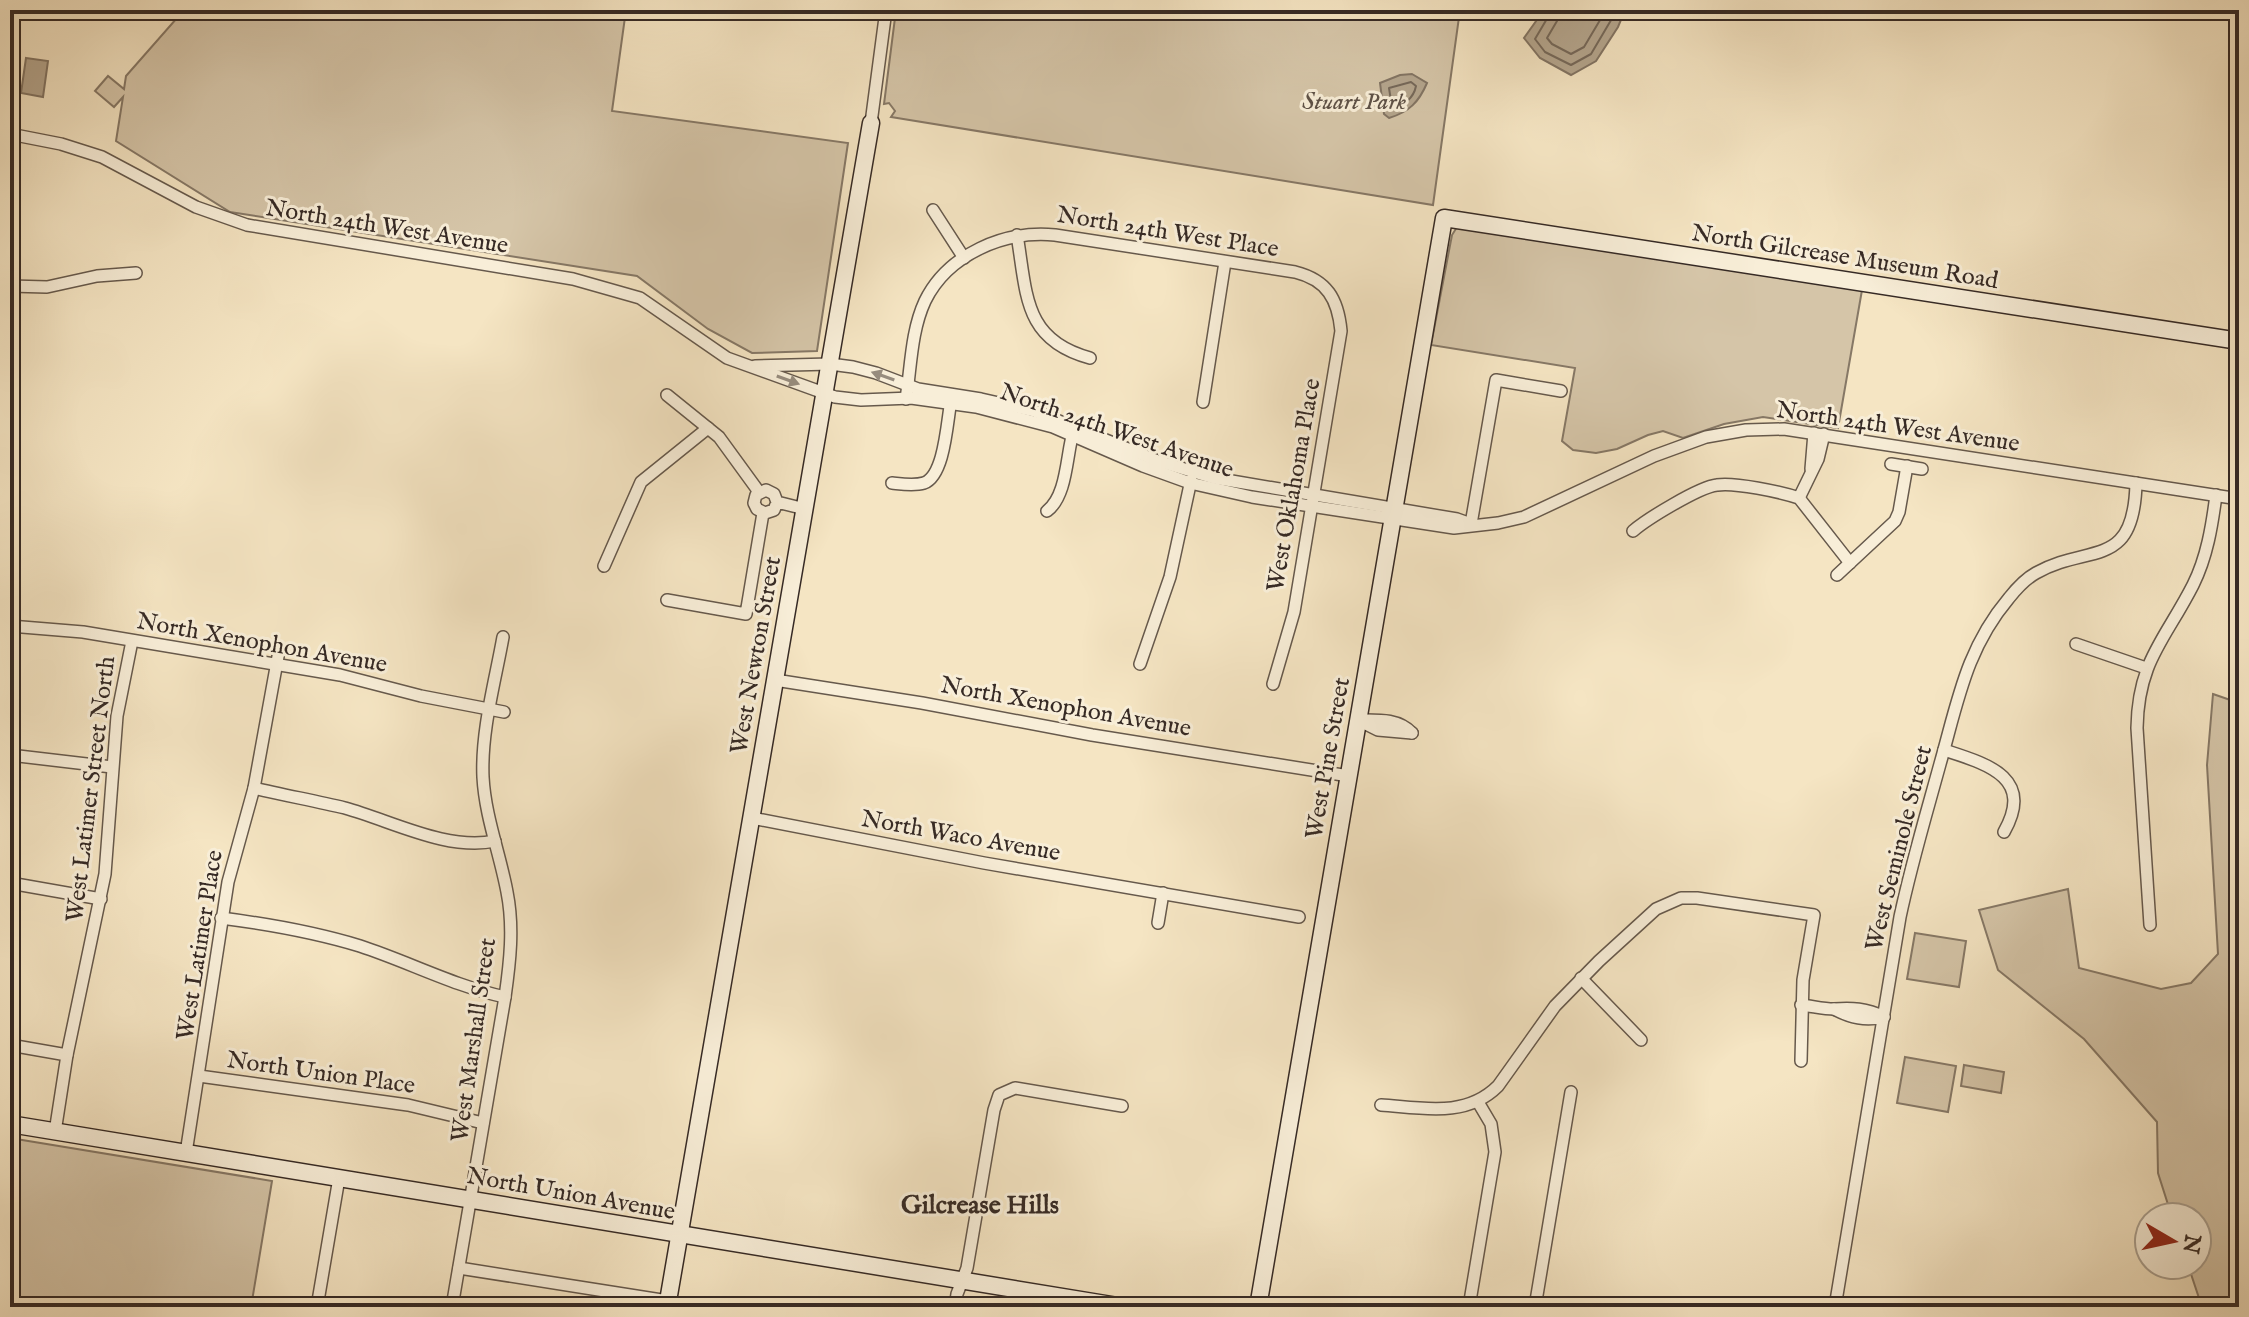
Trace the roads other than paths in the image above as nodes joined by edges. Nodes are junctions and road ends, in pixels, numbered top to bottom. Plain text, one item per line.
1 (886, 10) edge
2 (871, 123) joint
3 (10, 134) edge
4 (933, 210) dead end
5 (1444, 218) joint
6 (1017, 235) junction
7 (964, 258) junction
8 (1225, 262) junction
9 (136, 273) dead end
10 (10, 286) edge
11 (1331, 292) joint
12 (2239, 341) edge
13 (1090, 358) dead end
14 (830, 364) junction
15 (751, 366) junction
16 (908, 386) junction
17 (1561, 391) dead end
18 (825, 394) junction
19 (667, 395) dead end
20 (951, 398) junction
21 (906, 399) junction
22 (1203, 402) dead end
23 (708, 428) junction
24 (1074, 430) junction
25 (1819, 434) junction
26 (1891, 464) dead end
27 (1907, 466) junction
28 (1922, 469) dead end
29 (1191, 478) junction
30 (892, 483) dead end
31 (2136, 483) junction
32 (759, 492) junction
33 (2216, 495) junction
34 (1799, 498) junction
35 (2239, 499) edge
36 (1313, 501) junction
37 (777, 502) junction
38 (805, 509) junction
39 (1047, 511) dead end
40 (763, 513) junction
41 (1394, 514) junction
42 (1471, 524) junction
43 (1633, 531) dead end
44 (1850, 563) junction
45 (604, 566) dead end
46 (1837, 575) dead end
47 (667, 600) dead end
48 (10, 626) edge
49 (503, 637) dead end
50 (132, 641) junction
51 (2076, 644) dead end
52 (279, 651) dead end
53 (1140, 664) dead end
54 (278, 665) junction
55 (2146, 668) junction
56 (775, 680) junction
57 (1273, 684) dead end
58 (490, 710) junction
59 (504, 712) dead end
60 (1944, 750) junction
61 (10, 755) edge
62 (112, 767) junction
63 (1349, 776) junction
64 (254, 788) junction
65 (752, 818) junction
66 (2004, 832) dead end
67 (495, 841) junction
68 (10, 883) edge
69 (1163, 893) junction
70 (101, 899) junction
71 (1299, 917) dead end
72 (221, 918) junction
73 (1158, 923) dead end
74 (2150, 925) dead end
75 (1581, 978) junction
76 (505, 997) junction
77 (1801, 1005) junction
78 (1884, 1017) junction
79 (1641, 1040) dead end
80 (10, 1045) edge
81 (67, 1055) junction
82 (1801, 1061) dead end
83 (199, 1076) junction
84 (1571, 1092) dead end
85 (1478, 1102) junction
86 (1381, 1105) dead end
87 (1122, 1106) dead end
88 (483, 1123) junction
89 (10, 1124) edge
90 (55, 1132) junction
91 (186, 1153) junction
92 (339, 1178) junction
93 (471, 1200) junction
94 (679, 1235) junction
95 (459, 1268) junction
96 (962, 1282) junction
97 (667, 1304) edge
98 (317, 1307) edge
99 (452, 1307) edge
100 (955, 1307) edge
101 (1124, 1307) edge
102 (1258, 1307) edge
103 (1469, 1307) edge
104 (1535, 1307) edge
105 (1835, 1307) edge

1 - 2 street, West Newton Street
2 - 14 street, West Newton Street
3 - 15 street, North 24th West Avenue
4 - 7 street
5 - 12 street, North Gilcrease Museum Road
5 - 41 street, West Pine Street
6 - 7 street, North 24th West Place
6 - 8 street, North 24th West Place
6 - 13 street
7 - 16 street, North 24th West Place
8 - 11 street, North 24th West Place
8 - 22 street
9 - 10 street
11 - 36 street, West Oklahoma Place
14 - 15 street, North 24th West Avenue
16 -> 14 street, North 24th West Avenue
14 - 18 street, West Newton Street
15 -> 18 street, North 24th West Avenue
16 - 20 street, North 24th West Avenue
16 - 21 street, North 24th West Place
17 - 42 street
18 - 21 street, North 24th West Avenue
18 - 38 street, West Newton Street
19 - 23 street
20 - 21 street, North 24th West Avenue
20 - 24 street, North 24th West Avenue
20 - 30 street
23 - 32 street
23 - 45 street
24 - 29 street, North 24th West Avenue
24 - 39 street
25 - 31 street, North 24th West Avenue
25 - 34 street
25 - 42 street, North 24th West Avenue
26 - 27 street
27 - 28 street
27 - 44 street
29 - 36 street, North 24th West Avenue
29 - 53 street
31 - 33 street, North 24th West Avenue
31 - 60 street, West Seminole Street
32 - 37 street
32 - 40 street
33 - 35 street, North 24th West Avenue
33 - 55 street
34 - 43 street
34 - 44 street
36 - 41 street, North 24th West Avenue
36 - 57 street, West Oklahoma Place
37 - 38 street
37 - 40 street
38 - 56 street, West Newton Street
40 - 47 street
41 - 42 street, North 24th West Avenue
41 - 63 street, West Pine Street
44 - 46 street
48 - 50 street, North Xenophon Avenue
49 - 58 street, West Marshall Street
50 - 54 street, North Xenophon Avenue
50 - 62 street, West Latimer Street North
51 - 55 street
52 - 54 street, West Latimer Place
54 - 58 street, North Xenophon Avenue
54 - 64 street, West Latimer Place
55 - 74 street
56 - 63 street, North Xenophon Avenue
56 - 65 street, West Newton Street
58 - 59 street, North Xenophon Avenue
58 - 67 street, West Marshall Street
60 - 66 street
60 - 78 street, West Seminole Street
61 - 62 street
62 - 70 street, West Latimer Street North
63 - 102 street, West Pine Street
64 - 67 street
64 - 72 street, West Latimer Place
65 - 69 street, North Waco Avenue
65 - 94 street, West Newton Street
67 - 76 street, West Marshall Street
68 - 70 street
69 - 71 street, North Waco Avenue
69 - 73 street
70 - 81 street, West Latimer Street North
72 - 76 street
72 - 83 street, West Latimer Place
75 - 77 street
75 - 79 street
75 - 85 street
76 - 88 street, West Marshall Street
77 - 78 street
77 - 82 street
78 - 105 street, West Seminole Street
80 - 81 street
81 - 90 street, West Latimer Street North
83 - 88 street, North Union Place
83 - 91 street, West Latimer Place
84 - 104 street
85 - 86 street
85 - 103 street
87 - 96 street
88 - 93 street, West Marshall Street
89 - 90 street, North Union Avenue
90 - 91 street, North Union Avenue
91 - 92 street, North Union Avenue
92 - 93 street, North Union Avenue
92 - 98 street
93 - 94 street, North Union Avenue
93 - 95 street, West Marshall Street
94 - 96 street, North Union Avenue
94 - 97 street, West Newton Street
95 - 97 street
95 - 99 street, West Marshall Street
96 - 100 street
96 - 101 street, North Union Avenue

